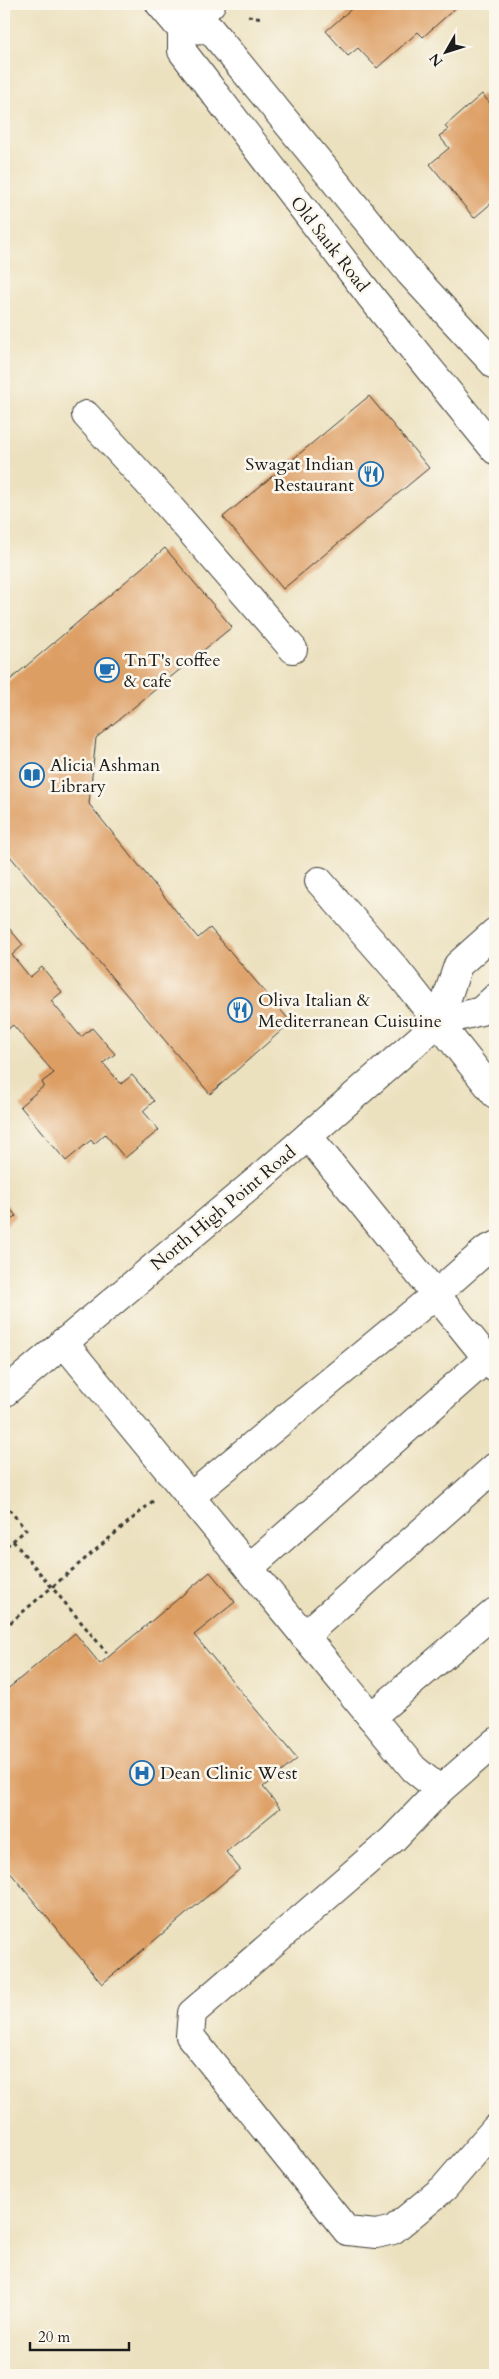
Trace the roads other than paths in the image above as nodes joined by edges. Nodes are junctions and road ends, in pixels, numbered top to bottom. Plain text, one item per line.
1 (160, 4) edge
2 (211, 4) edge
3 (182, 30) junction
4 (495, 365) edge
5 (86, 415) dead end
6 (495, 450) edge
7 (293, 649) dead end
8 (319, 880) dead end
9 (495, 932) edge
10 (495, 998) edge
11 (439, 1022) junction
12 (495, 1094) edge
13 (308, 1136) junction
14 (495, 1246) edge
15 (435, 1295) junction
16 (63, 1342) junction
17 (491, 1363) edge
18 (4, 1393) edge
19 (495, 1467) edge
20 (190, 1497) junction
21 (249, 1568) junction
22 (495, 1612) edge
23 (304, 1636) junction
24 (372, 1717) junction
25 (495, 1742) edge
26 (440, 1790) junction
27 (495, 2129) edge

1 - 3 street
2 - 3 street
3 - 4 street
3 - 6 street, Old Sauk Road
5 - 7 street
8 - 11 street
9 - 11 street
10 - 11 street, North High Point Road
11 - 12 street
11 - 13 street, North High Point Road
13 - 15 street
13 - 16 street, North High Point Road
14 - 15 street
15 - 17 street
15 - 20 street
16 - 18 street, North High Point Road
16 - 20 street
17 - 21 street
19 - 23 street
20 - 21 street
21 - 23 street
22 - 24 street
23 - 24 street
24 - 26 street
25 - 26 street
26 - 27 street

